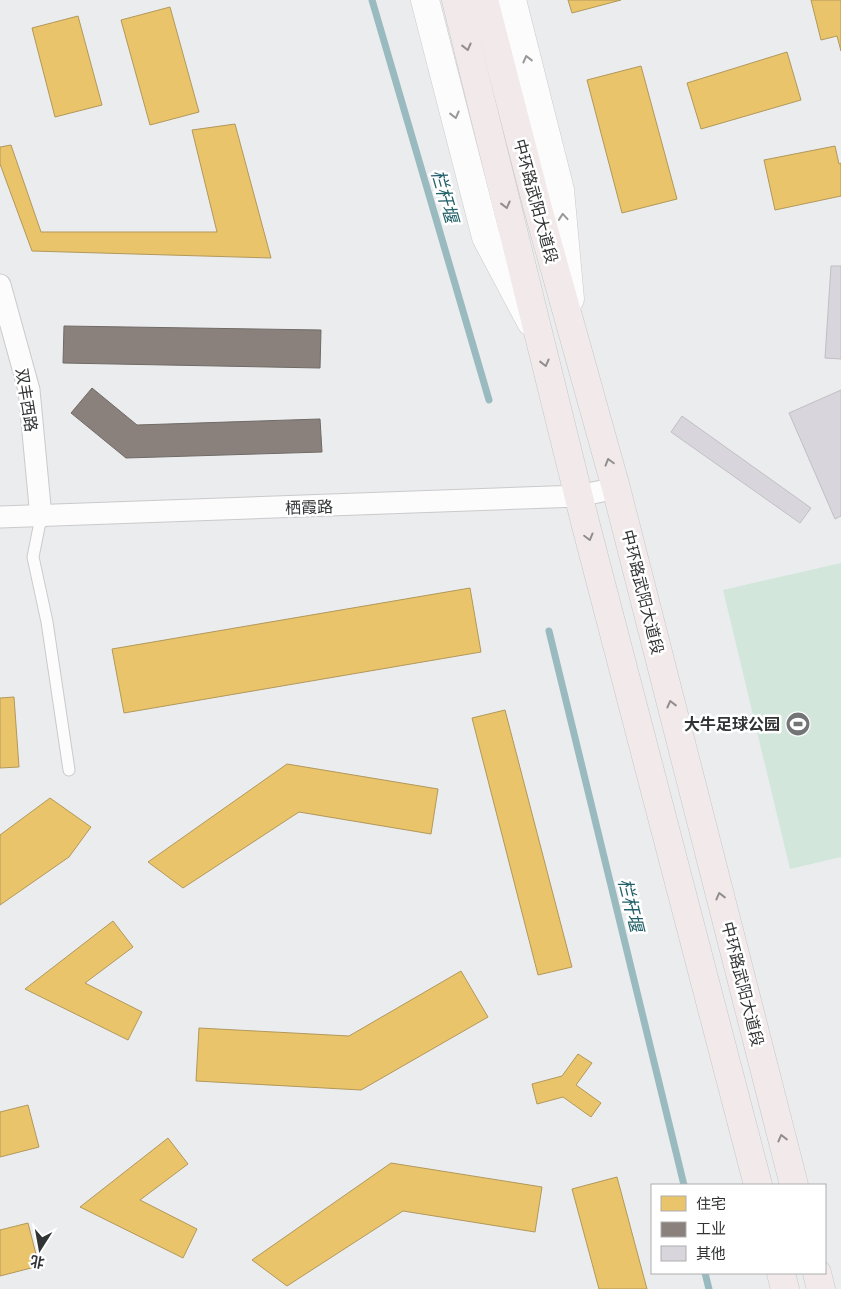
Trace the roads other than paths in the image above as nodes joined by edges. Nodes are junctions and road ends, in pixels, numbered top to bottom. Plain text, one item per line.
1 (425, 0) edge
2 (456, 0) edge
3 (484, 0) edge
4 (512, 0) edge
5 (0, 285) edge
6 (574, 336) junction
7 (539, 337) junction
8 (616, 488) junction
9 (579, 496) junction
10 (0, 517) edge
11 (41, 518) junction
12 (69, 770) dead end
13 (758, 1184) edge
14 (794, 1184) edge
15 (781, 1274) edge
16 (817, 1274) edge
17 (786, 1289) edge
18 (821, 1289) edge

1 -> 7 main road
2 -> 7 main road, 中环路武阳大道段
3 - 6 main road, 中环路武阳大道段
6 -> 4 main road
5 - 11 street, 双丰西路
8 -> 6 main road, 中环路武阳大道段
7 -> 9 main road, 中环路武阳大道段
8 - 9 street, 栖霞路
14 -> 8 main road, 中环路武阳大道段
9 - 11 street, 栖霞路
9 -> 13 main road, 中环路武阳大道段
10 - 11 street, 栖霞路
11 - 12 lane
15 - 17 main road
16 - 18 main road

